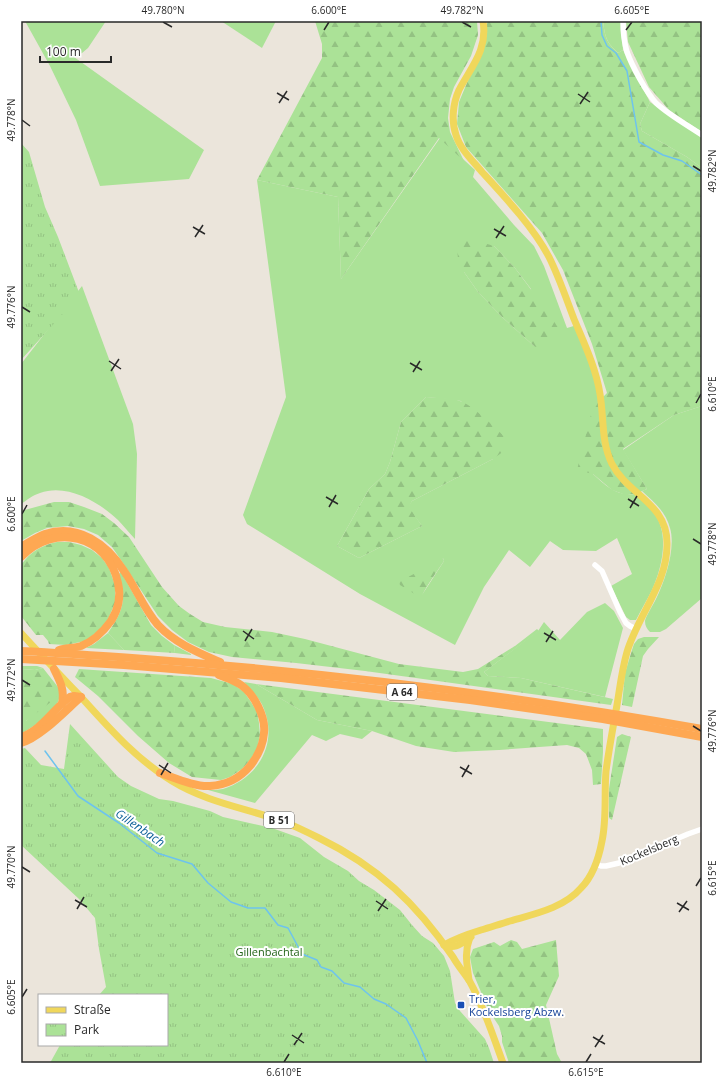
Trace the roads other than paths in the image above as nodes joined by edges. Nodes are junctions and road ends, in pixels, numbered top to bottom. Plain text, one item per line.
1 (483, 21) edge
2 (623, 21) edge
3 (702, 135) edge
4 (21, 547) edge
5 (21, 557) edge
6 (595, 565) dead end
7 (636, 629) junction
8 (21, 633) edge
9 (21, 651) edge
10 (46, 652) junction
11 (21, 659) edge
12 (21, 662) edge
13 (55, 665) junction
14 (226, 665) junction
15 (200, 671) junction
16 (81, 697) junction
17 (62, 704) junction
18 (702, 729) edge
19 (21, 737) edge
20 (702, 737) edge
21 (21, 743) edge
22 (160, 773) junction
23 (702, 830) edge
24 (596, 864) junction
25 (416, 909) junction
26 (481, 930) junction
27 (470, 937) junction
28 (444, 945) junction
29 (470, 983) junction
30 (485, 1016) junction
31 (503, 1063) edge

1 - 7 main road
2 - 3 street
4 - 14 highway
5 - 10 highway
6 - 7 street
7 - 24 main road
8 - 13 main road, B 51
9 - 10 highway, A 64
10 - 14 highway, A 64
11 - 13 highway, A 64
12 - 13 highway
13 - 15 highway, A 64
13 - 16 main road, B 51
13 - 17 highway
14 - 18 highway, A 64
15 - 20 highway, A 64
15 - 22 highway
16 - 17 highway
16 - 21 highway
16 - 22 main road, B 51
17 - 19 highway
22 - 25 main road, B 51
23 - 24 street, Kockelsberg
24 - 26 main road
25 - 28 main road, B 51
25 - 30 main road, B 51
26 - 27 main road
26 - 28 main road
27 - 28 main road
27 - 29 main road
28 - 29 main road, B 51
29 - 30 main road, B 51
30 - 31 main road, B 51

